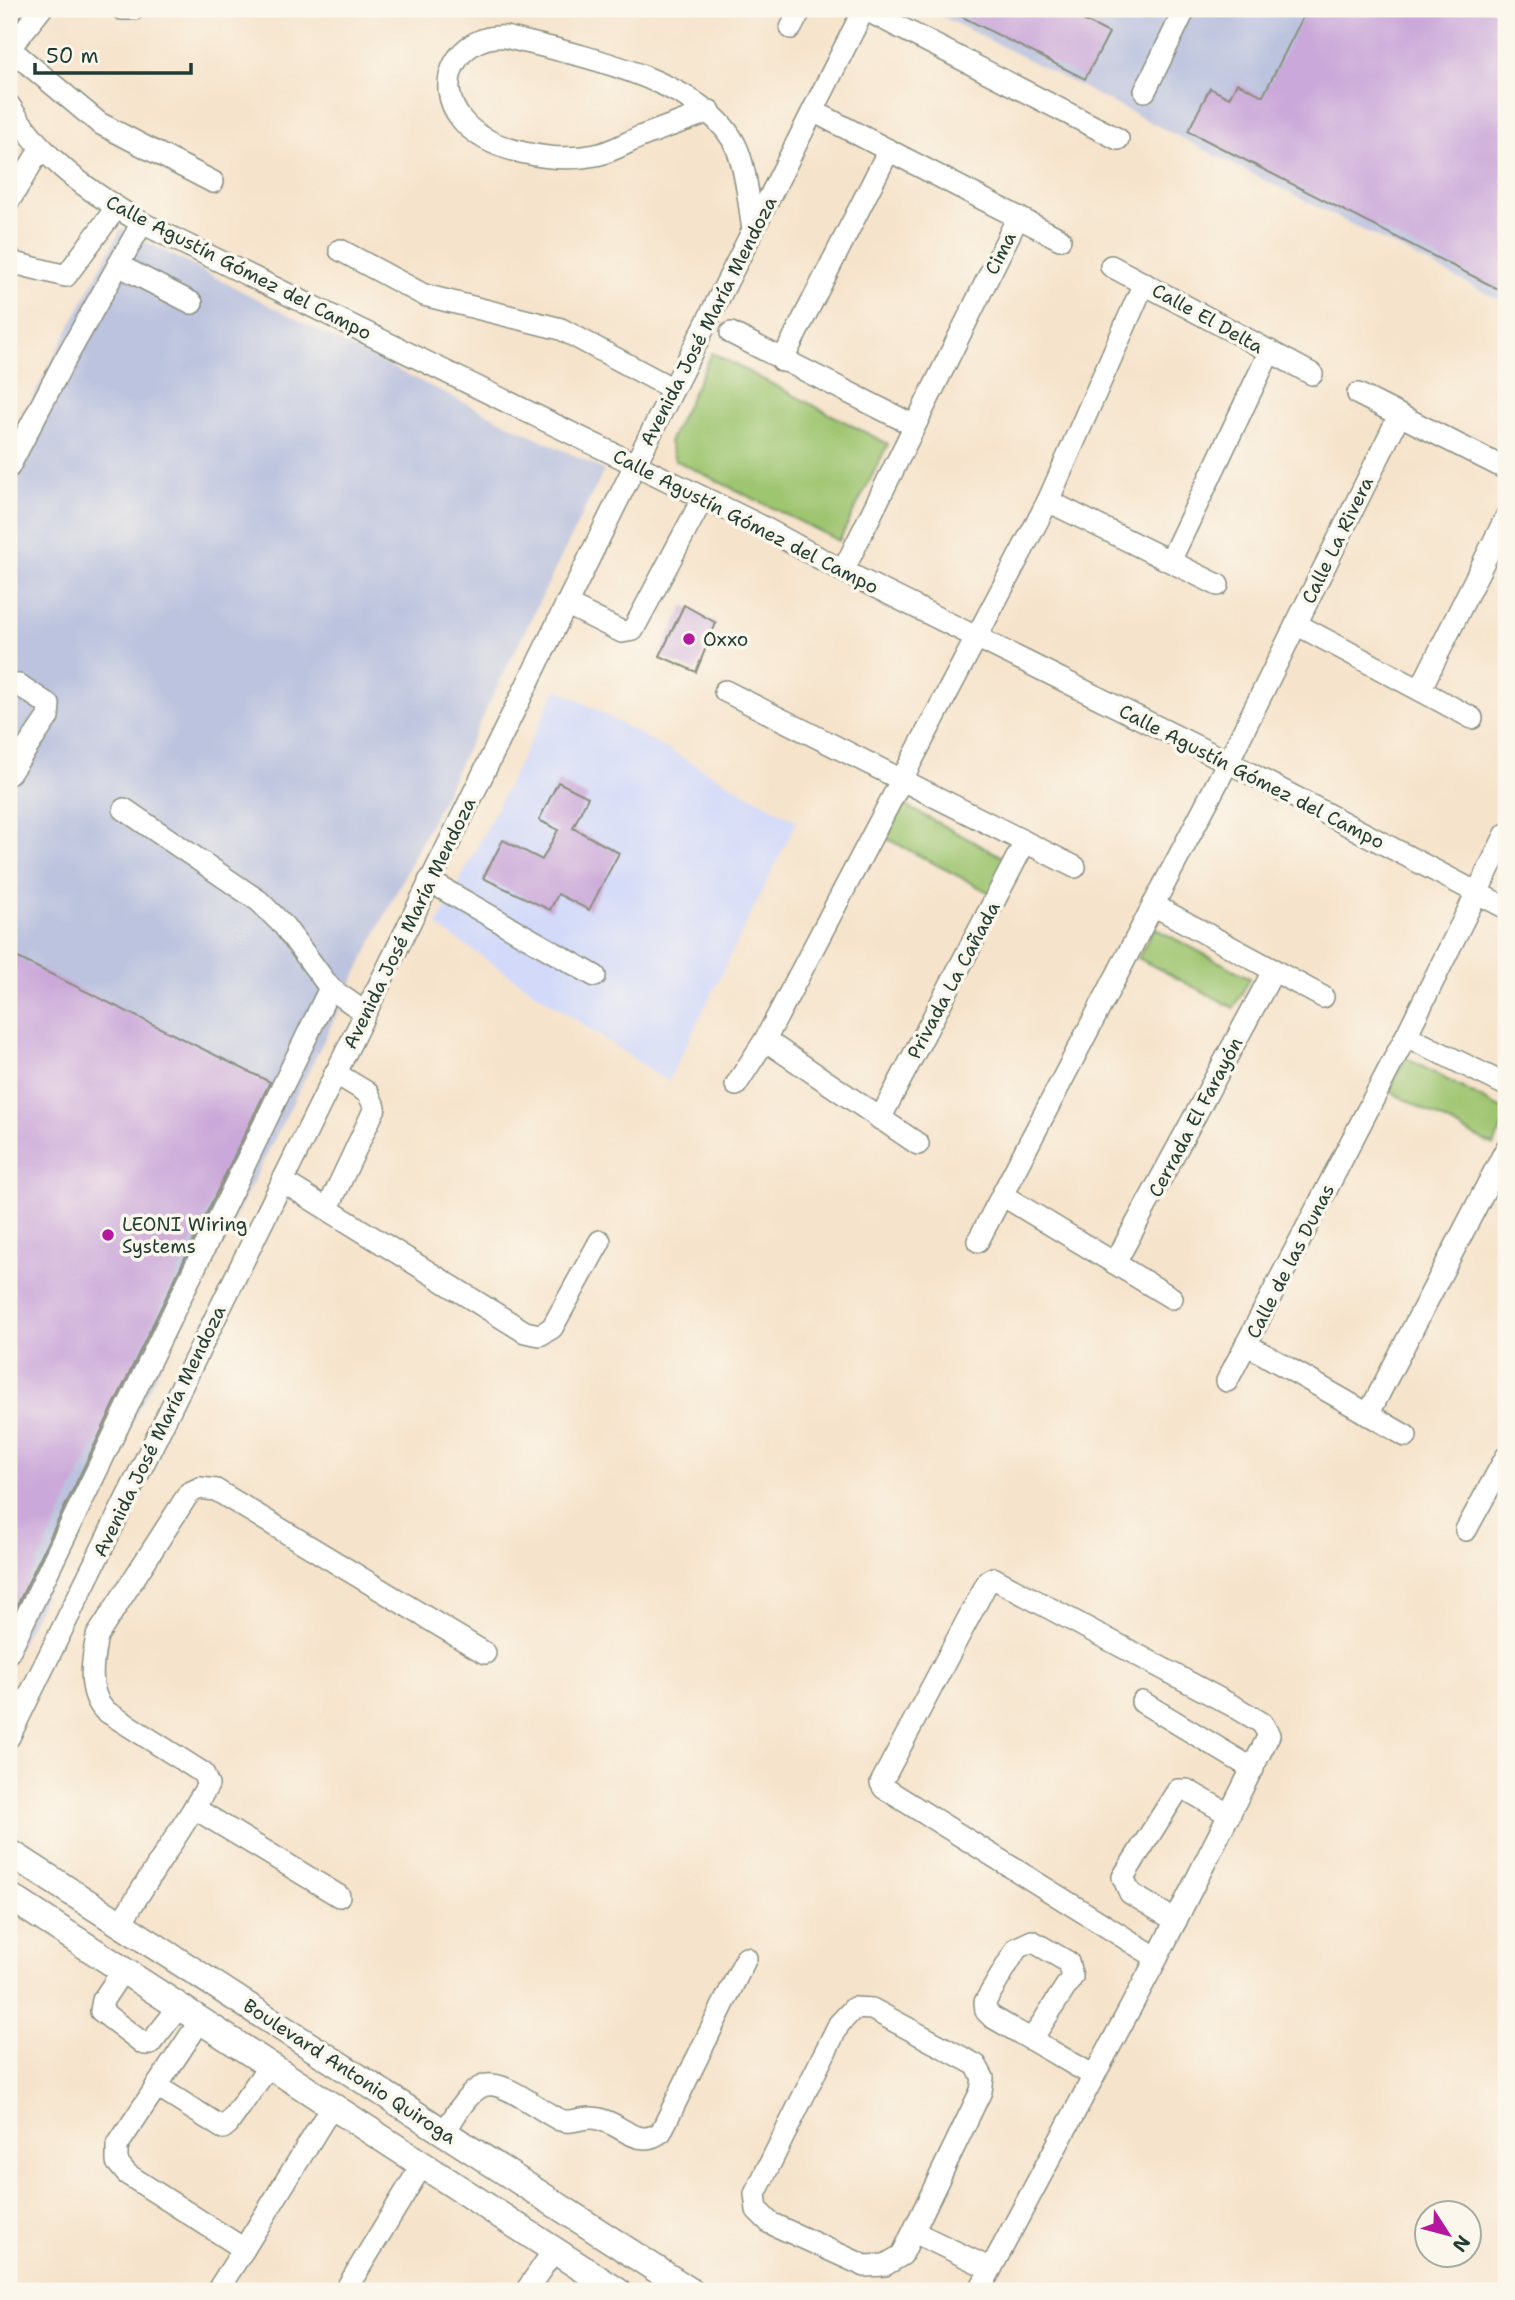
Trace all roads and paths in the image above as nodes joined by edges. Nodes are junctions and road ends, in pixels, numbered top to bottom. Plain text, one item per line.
1 (41, 9) edge
2 (122, 9) edge
3 (134, 9) edge
4 (864, 9) edge
5 (1185, 9) edge
6 (9, 48) edge
7 (1145, 91) dead end
8 (9, 105) edge
9 (710, 111) junction
10 (813, 111) junction
11 (1118, 139) dead end
12 (41, 148) junction
13 (889, 150) junction
14 (213, 182) dead end
15 (9, 201) edge
16 (116, 208) junction
17 (1018, 217) junction
18 (142, 223) junction
19 (753, 230) junction
20 (1060, 239) dead end
21 (340, 250) dead end
22 (9, 256) edge
23 (118, 265) junction
24 (1111, 266) dead end
25 (1144, 284) junction
26 (192, 303) dead end
27 (731, 333) dead end
28 (1270, 351) junction
29 (782, 361) junction
30 (1312, 374) dead end
31 (673, 389) junction
32 (1357, 394) dead end
33 (1399, 416) junction
34 (913, 425) junction
35 (635, 465) junction
36 (9, 467) edge
37 (1506, 469) edge
38 (703, 498) junction
39 (1048, 500) junction
40 (1506, 517) edge
41 (1171, 559) junction
42 (843, 571) junction
43 (1218, 585) dead end
44 (566, 604) junction
45 (1296, 624) junction
46 (976, 636) junction
47 (9, 686) edge
48 (1420, 690) junction
49 (725, 691) dead end
50 (1472, 718) dead end
51 (1228, 762) junction
52 (9, 774) edge
53 (902, 779) junction
54 (124, 809) dead end
55 (1506, 834) edge
56 (1025, 842) junction
57 (1075, 867) dead end
58 (429, 881) junction
59 (1476, 893) junction
60 (1153, 905) junction
61 (1506, 908) edge
62 (1274, 970) junction
63 (595, 976) dead end
64 (330, 988) junction
65 (1323, 997) dead end
66 (364, 1012) junction
67 (1406, 1036) junction
68 (765, 1040) junction
69 (335, 1073) junction
70 (736, 1085) dead end
71 (1506, 1085) edge
72 (880, 1119) junction
73 (918, 1144) dead end
74 (1506, 1149) edge
75 (282, 1181) junction
76 (1002, 1195) junction
77 (328, 1208) junction
78 (600, 1241) dead end
79 (978, 1241) dead end
80 (1115, 1263) junction
81 (1171, 1298) dead end
82 (1246, 1344) junction
83 (1227, 1381) dead end
84 (1368, 1415) junction
85 (1406, 1436) dead end
86 (1506, 1457) edge
87 (1499, 1489) edge
88 (1466, 1530) dead end
89 (9, 1652) edge
90 (485, 1653) dead end
91 (1142, 1702) dead end
92 (9, 1737) edge
93 (1253, 1769) junction
94 (194, 1808) junction
95 (1230, 1815) junction
96 (9, 1852) edge
97 (9, 1896) edge
98 (339, 1896) dead end
99 (1176, 1921) junction
100 (120, 1924) junction
101 (746, 1958) dead end
102 (1157, 1958) junction
103 (123, 1970) junction
104 (190, 2014) junction
105 (1032, 2039) junction
106 (269, 2066) junction
107 (1094, 2076) junction
108 (156, 2086) junction
109 (332, 2106) junction
110 (445, 2131) junction
111 (422, 2165) junction
112 (914, 2232) junction
113 (244, 2249) junction
114 (554, 2250) junction
115 (991, 2269) junction
116 (606, 2288) edge
117 (217, 2291) edge
118 (345, 2291) edge
119 (526, 2291) edge
120 (690, 2291) edge
121 (979, 2291) edge

1 - 6 street
2 - 3 street
4 - 10 street, Avenida José María Mendoza
4 - 11 street
5 - 7 street
6 - 14 street
8 - 12 street, Calle Agustín Gómez del Campo
9 - 9 street
9 - 19 street
10 - 13 street, Cima
10 - 19 street, Avenida José María Mendoza
12 - 15 street
12 - 16 street, Calle Agustín Gómez del Campo
13 - 17 street, Cima
13 - 29 street
16 - 18 street, Calle Agustín Gómez del Campo
16 - 22 street
17 - 20 street
17 - 34 street, Cima
18 - 23 street
18 - 35 street, Calle Agustín Gómez del Campo
19 - 31 street, Avenida José María Mendoza
21 - 31 street
23 - 26 street
23 - 36 street
24 - 25 street
25 - 28 street, Calle El Delta
25 - 39 street, Calle El Delta
27 - 29 street
28 - 30 street
28 - 41 street, Calle El Delta
29 - 34 street
31 - 35 street, Avenida José María Mendoza
32 - 33 street
33 - 37 street
33 - 45 street, Calle La Rivera
34 - 42 street, Cima
35 - 38 street, Calle Agustín Gómez del Campo
35 - 44 street, Avenida José María Mendoza
38 - 42 street, Calle Agustín Gómez del Campo
38 - 44 street
39 - 41 street
39 - 46 street, Calle El Delta
40 - 48 street
41 - 43 street
42 - 46 street, Calle Agustín Gómez del Campo
44 - 58 street, Avenida José María Mendoza
45 - 48 street, Calle La Rivera
45 - 51 street
46 - 51 street, Calle Agustín Gómez del Campo
46 - 53 street
47 - 52 street
48 - 50 street, Calle La Rivera
49 - 53 street
51 - 59 street, Calle Agustín Gómez del Campo
51 - 60 street
53 - 56 street
53 - 68 street
54 - 64 street
55 - 59 street, Calle de las Dunas
56 - 57 street
56 - 72 street, Privada La Cañada
58 - 63 street
58 - 66 street, Avenida José María Mendoza
59 - 61 street, Calle Agustín Gómez del Campo
59 - 67 street, Calle de las Dunas
60 - 62 street
60 - 76 street
62 - 65 street
62 - 80 street, Cerrada El Farayón
64 - 66 street
64 - 89 street
66 - 69 street, Avenida José María Mendoza
67 - 71 street
67 - 82 street, Calle de las Dunas
68 - 70 street
68 - 72 street
69 - 75 street, Avenida José María Mendoza
69 - 77 street
72 - 73 street
74 - 84 street
75 - 77 street
75 - 92 street, Avenida José María Mendoza
76 - 79 street
76 - 80 street
77 - 78 street
80 - 81 street
82 - 83 street
82 - 84 street, Calle de las Dunas
84 - 85 street, Calle de las Dunas
86 - 87 street
87 - 88 street
90 - 94 street
91 - 93 street
93 - 95 street
93 - 102 street
94 - 98 street
94 - 100 street
95 - 99 street
95 - 99 street
96 - 100 main road, Boulevard Antonio Quiroga
97 - 103 main road, Boulevard Antonio Quiroga
99 - 102 street
100 - 110 main road, Boulevard Antonio Quiroga
101 - 110 street
102 - 107 street
103 - 104 main road, Boulevard Antonio Quiroga
103 - 104 street
104 - 106 main road, Boulevard Antonio Quiroga
104 - 108 street
105 - 105 street
105 - 107 street
106 - 108 street
106 - 109 main road, Boulevard Antonio Quiroga
107 - 115 street
108 - 113 street
109 - 111 main road, Boulevard Antonio Quiroga
109 - 113 street
110 - 120 main road, Boulevard Antonio Quiroga
111 - 114 main road, Boulevard Antonio Quiroga
111 - 118 street
112 - 112 street
112 - 115 street
113 - 117 street
114 - 116 main road, Boulevard Antonio Quiroga
114 - 119 street
115 - 121 street

